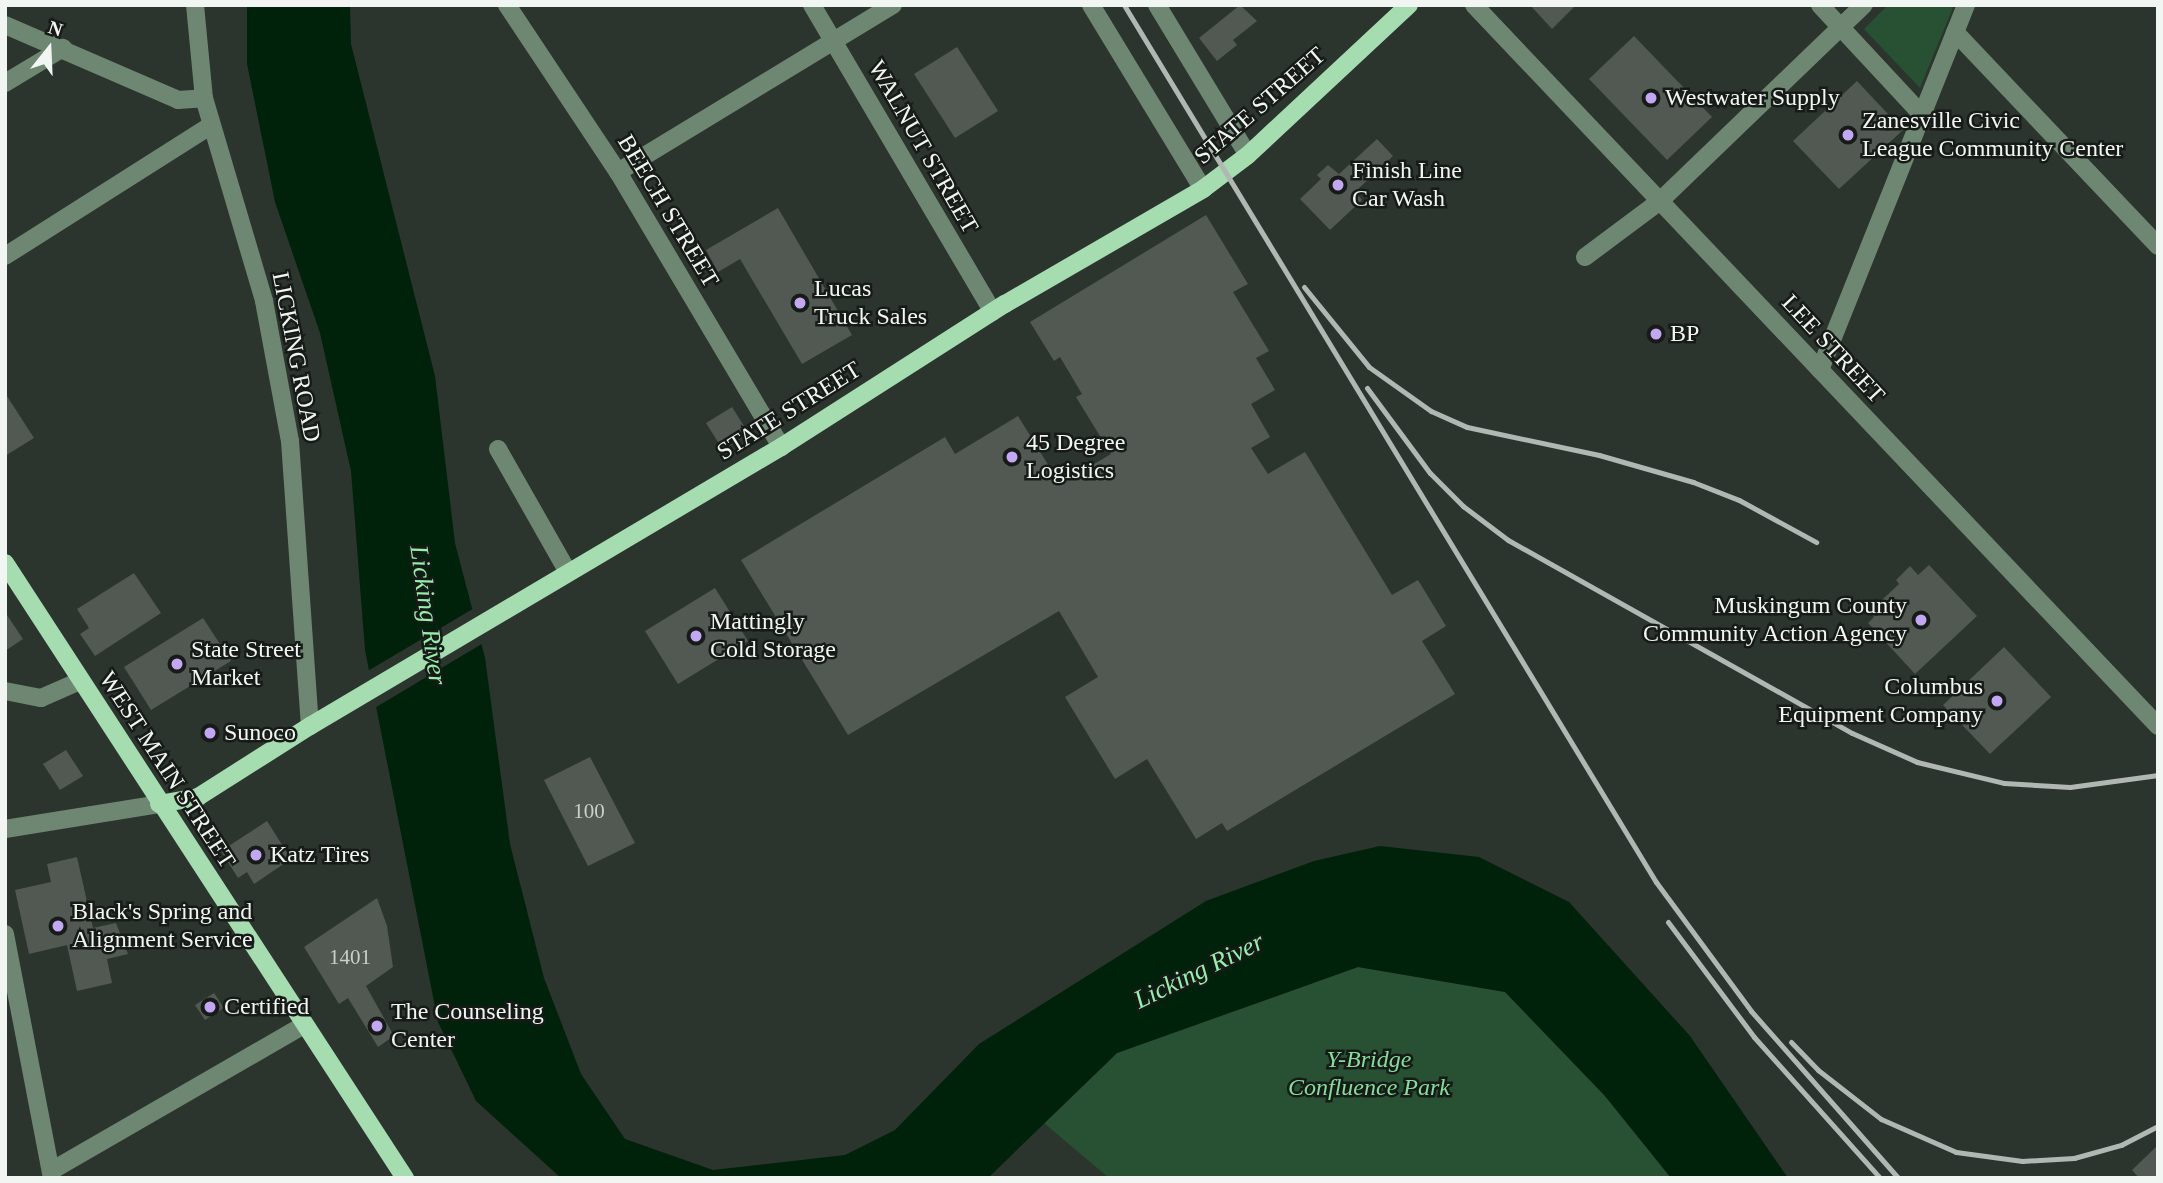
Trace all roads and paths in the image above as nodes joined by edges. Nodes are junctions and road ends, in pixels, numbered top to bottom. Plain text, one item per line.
1 (195, 5) edge
2 (507, 5) edge
3 (812, 5) edge
4 (893, 5) edge
5 (1091, 5) edge
6 (1157, 5) edge
7 (1409, 5) edge
8 (1474, 5) edge
9 (1820, 5) edge
10 (1864, 5) edge
11 (1966, 5) edge
12 (5, 25) edge
13 (1841, 28) junction
14 (1955, 32) junction
15 (835, 44) junction
16 (63, 48) junction
17 (5, 83) edge
18 (204, 98) junction
19 (1923, 116) junction
20 (210, 126) junction
21 (1248, 155) junction
22 (618, 172) junction
23 (1203, 189) junction
24 (1660, 201) junction
25 (2158, 246) edge
26 (5, 257) edge
27 (1585, 257) dead end
28 (993, 312) junction
29 (1820, 370) junction
30 (780, 447) junction
31 (498, 449) dead end
32 (5, 563) edge
33 (568, 572) junction
34 (80, 681) junction
35 (5, 691) edge
36 (310, 726) junction
37 (2158, 726) edge
38 (159, 804) junction
39 (5, 828) edge
40 (5, 934) edge
41 (304, 1025) junction
42 (52, 1174) edge
43 (405, 1178) edge

1 - 18 street, LICKING ROAD
2 - 22 street, BEECH STREET
3 - 15 street, WALNUT STREET
4 - 15 street
5 - 23 street
6 - 21 street
7 - 21 main road, STATE STREET
8 - 24 street, LEE STREET
9 - 13 street
10 - 13 street
11 - 14 street
12 - 16 street
13 - 19 street
13 - 24 street
14 - 19 street
14 - 25 street
15 - 22 street
15 - 28 street, WALNUT STREET
16 - 17 street
16 - 18 street
18 - 20 street, LICKING ROAD
19 - 29 street
20 - 26 street
20 - 36 street, LICKING ROAD
21 - 23 main road, STATE STREET
22 - 30 street, BEECH STREET
23 - 28 main road, STATE STREET
24 - 27 street
24 - 29 street, LEE STREET
28 - 30 main road, STATE STREET
29 - 37 street, LEE STREET
30 - 33 main road, STATE STREET
31 - 33 street
32 - 34 main road, WEST MAIN STREET
33 - 36 main road, STATE STREET
34 - 35 street
34 - 38 main road, WEST MAIN STREET
36 - 38 main road, STATE STREET
38 - 39 street
38 - 41 main road, WEST MAIN STREET
40 - 42 street
41 - 42 street
41 - 43 main road, WEST MAIN STREET

